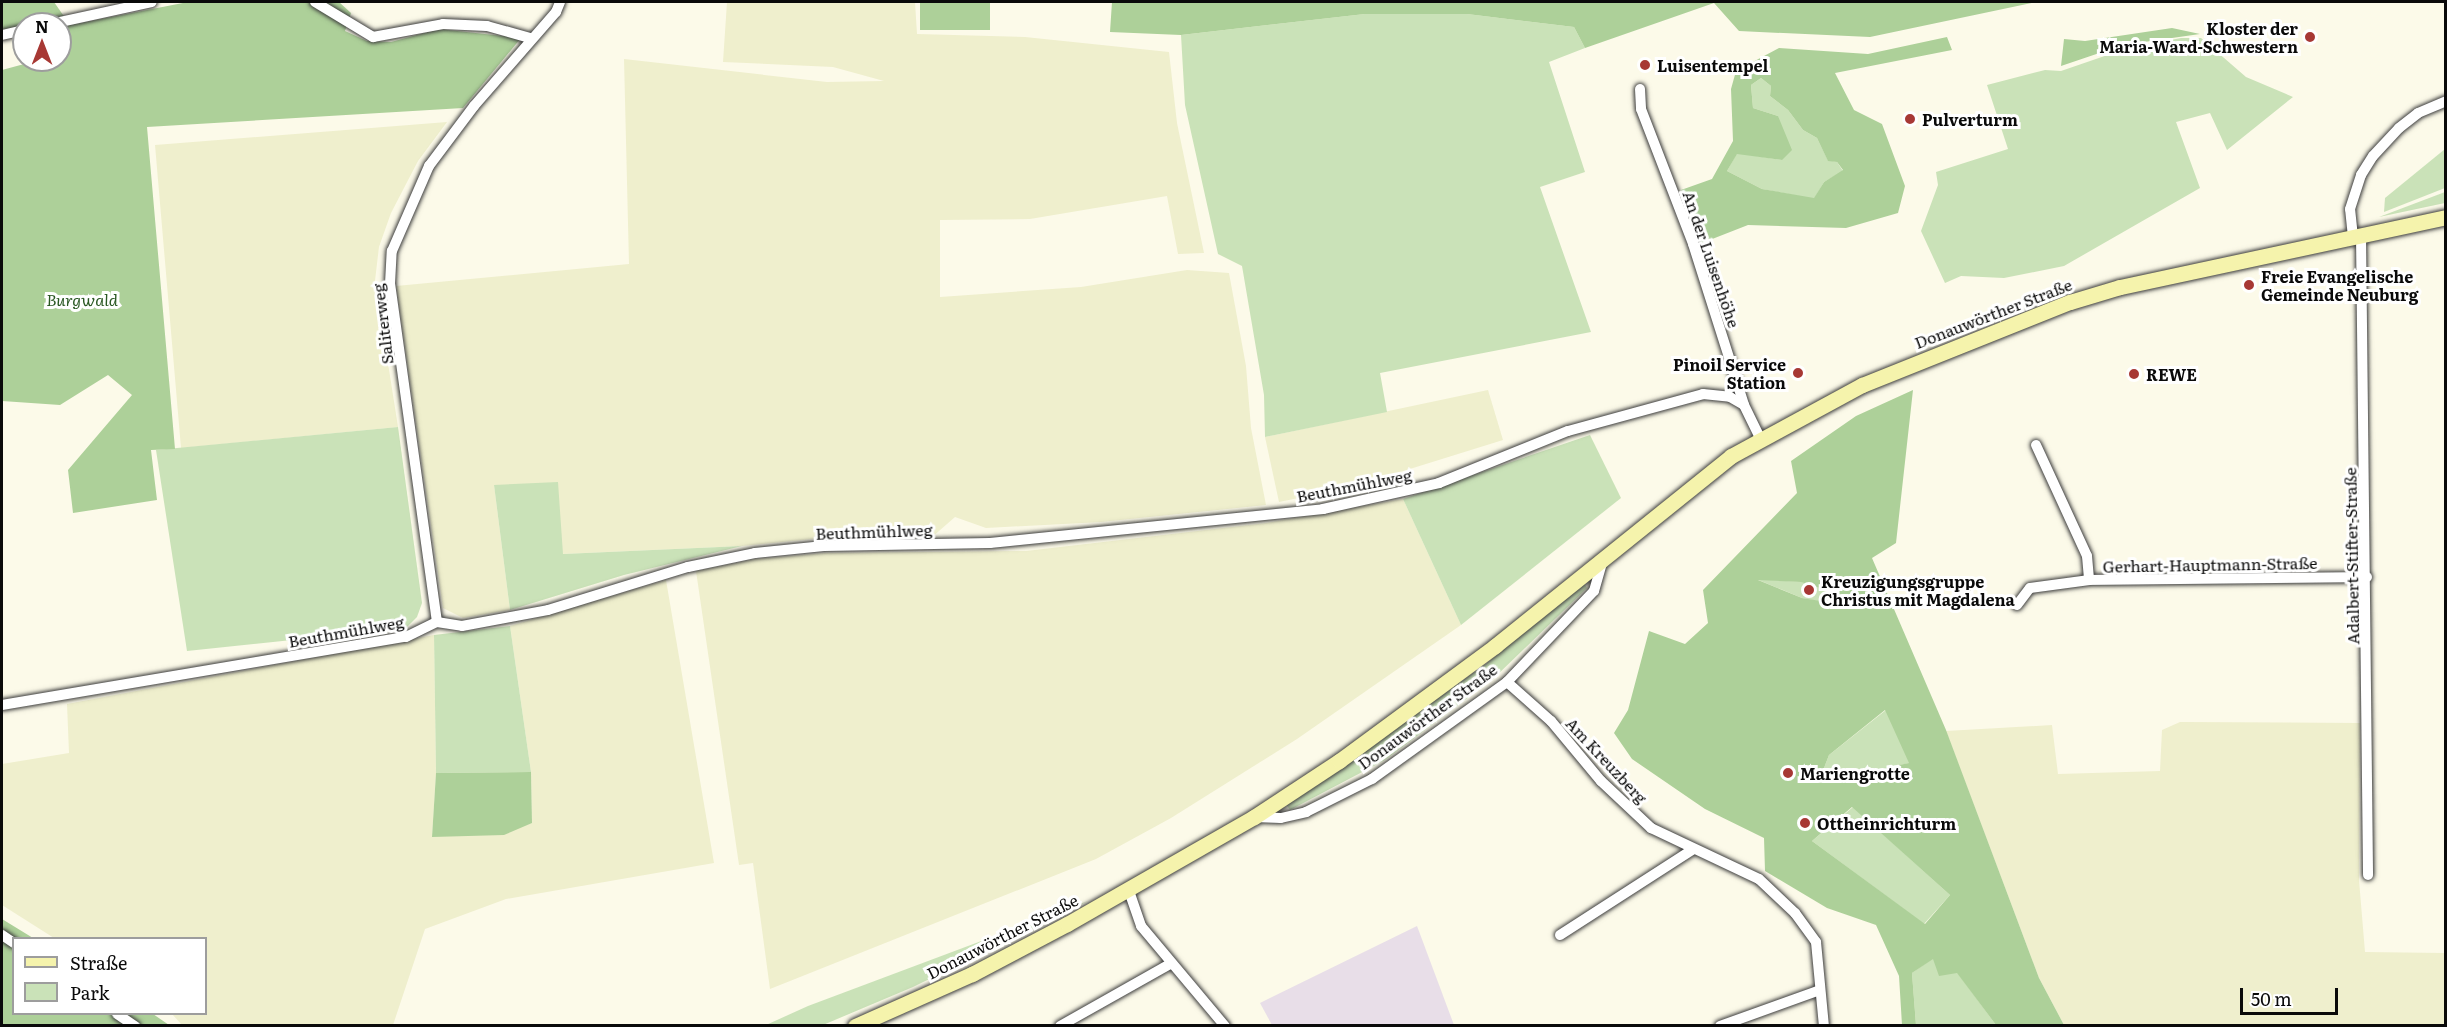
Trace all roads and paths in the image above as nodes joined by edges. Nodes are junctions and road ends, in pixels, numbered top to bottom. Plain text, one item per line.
1 (152, 2) edge
2 (315, 2) edge
3 (560, 2) edge
4 (72, 19) edge
5 (530, 38) junction
6 (1640, 89) dead end
7 (2445, 101) edge
8 (2445, 217) edge
9 (2357, 236) junction
10 (1744, 405) junction
11 (1760, 438) junction
12 (2036, 445) dead end
13 (1603, 560) junction
14 (2367, 577) junction
15 (2089, 580) junction
16 (2017, 605) dead end
17 (437, 622) junction
18 (1507, 682) junction
19 (2, 705) edge
20 (1254, 817) junction
21 (1692, 850) junction
22 (2368, 875) dead end
23 (1129, 891) junction
24 (1560, 935) dead end
25 (1170, 964) junction
26 (1820, 990) junction
27 (118, 1015) edge
28 (135, 1026) edge
29 (855, 1026) edge
30 (1060, 1026) edge
31 (1225, 1026) edge
32 (1720, 1026) edge
33 (1824, 1026) edge

1 - 4 street
2 - 5 street
3 - 5 street, Saliterweg
5 - 17 street, Saliterweg
6 - 10 street, An der Luisenhöhe
7 - 9 street, Adalbert-Stifter-Straße
8 - 9 main road, Donauwörther Straße
9 - 11 main road, Donauwörther Straße
9 - 14 street, Adalbert-Stifter-Straße
10 - 11 street, An der Luisenhöhe
10 - 17 street, Beuthmühlweg
11 - 13 main road, Donauwörther Straße
12 - 15 street, Gerhart-Hauptmann-Straße
13 - 18 street, Donauwörther Straße
13 - 20 main road, Donauwörther Straße
14 - 15 street, Gerhart-Hauptmann-Straße
14 - 22 street, Adalbert-Stifter-Straße
15 - 16 street, Gerhart-Hauptmann-Straße
17 - 19 street, Beuthmühlweg
18 - 20 street, Donauwörther Straße
18 - 21 street, Am Kreuzberg
20 - 23 main road, Donauwörther Straße
21 - 24 street
21 - 26 street, Am Kreuzberg
23 - 25 street
23 - 29 main road, Donauwörther Straße
25 - 30 street
25 - 31 street
26 - 32 street
26 - 33 street, Am Kreuzberg
27 - 28 street

